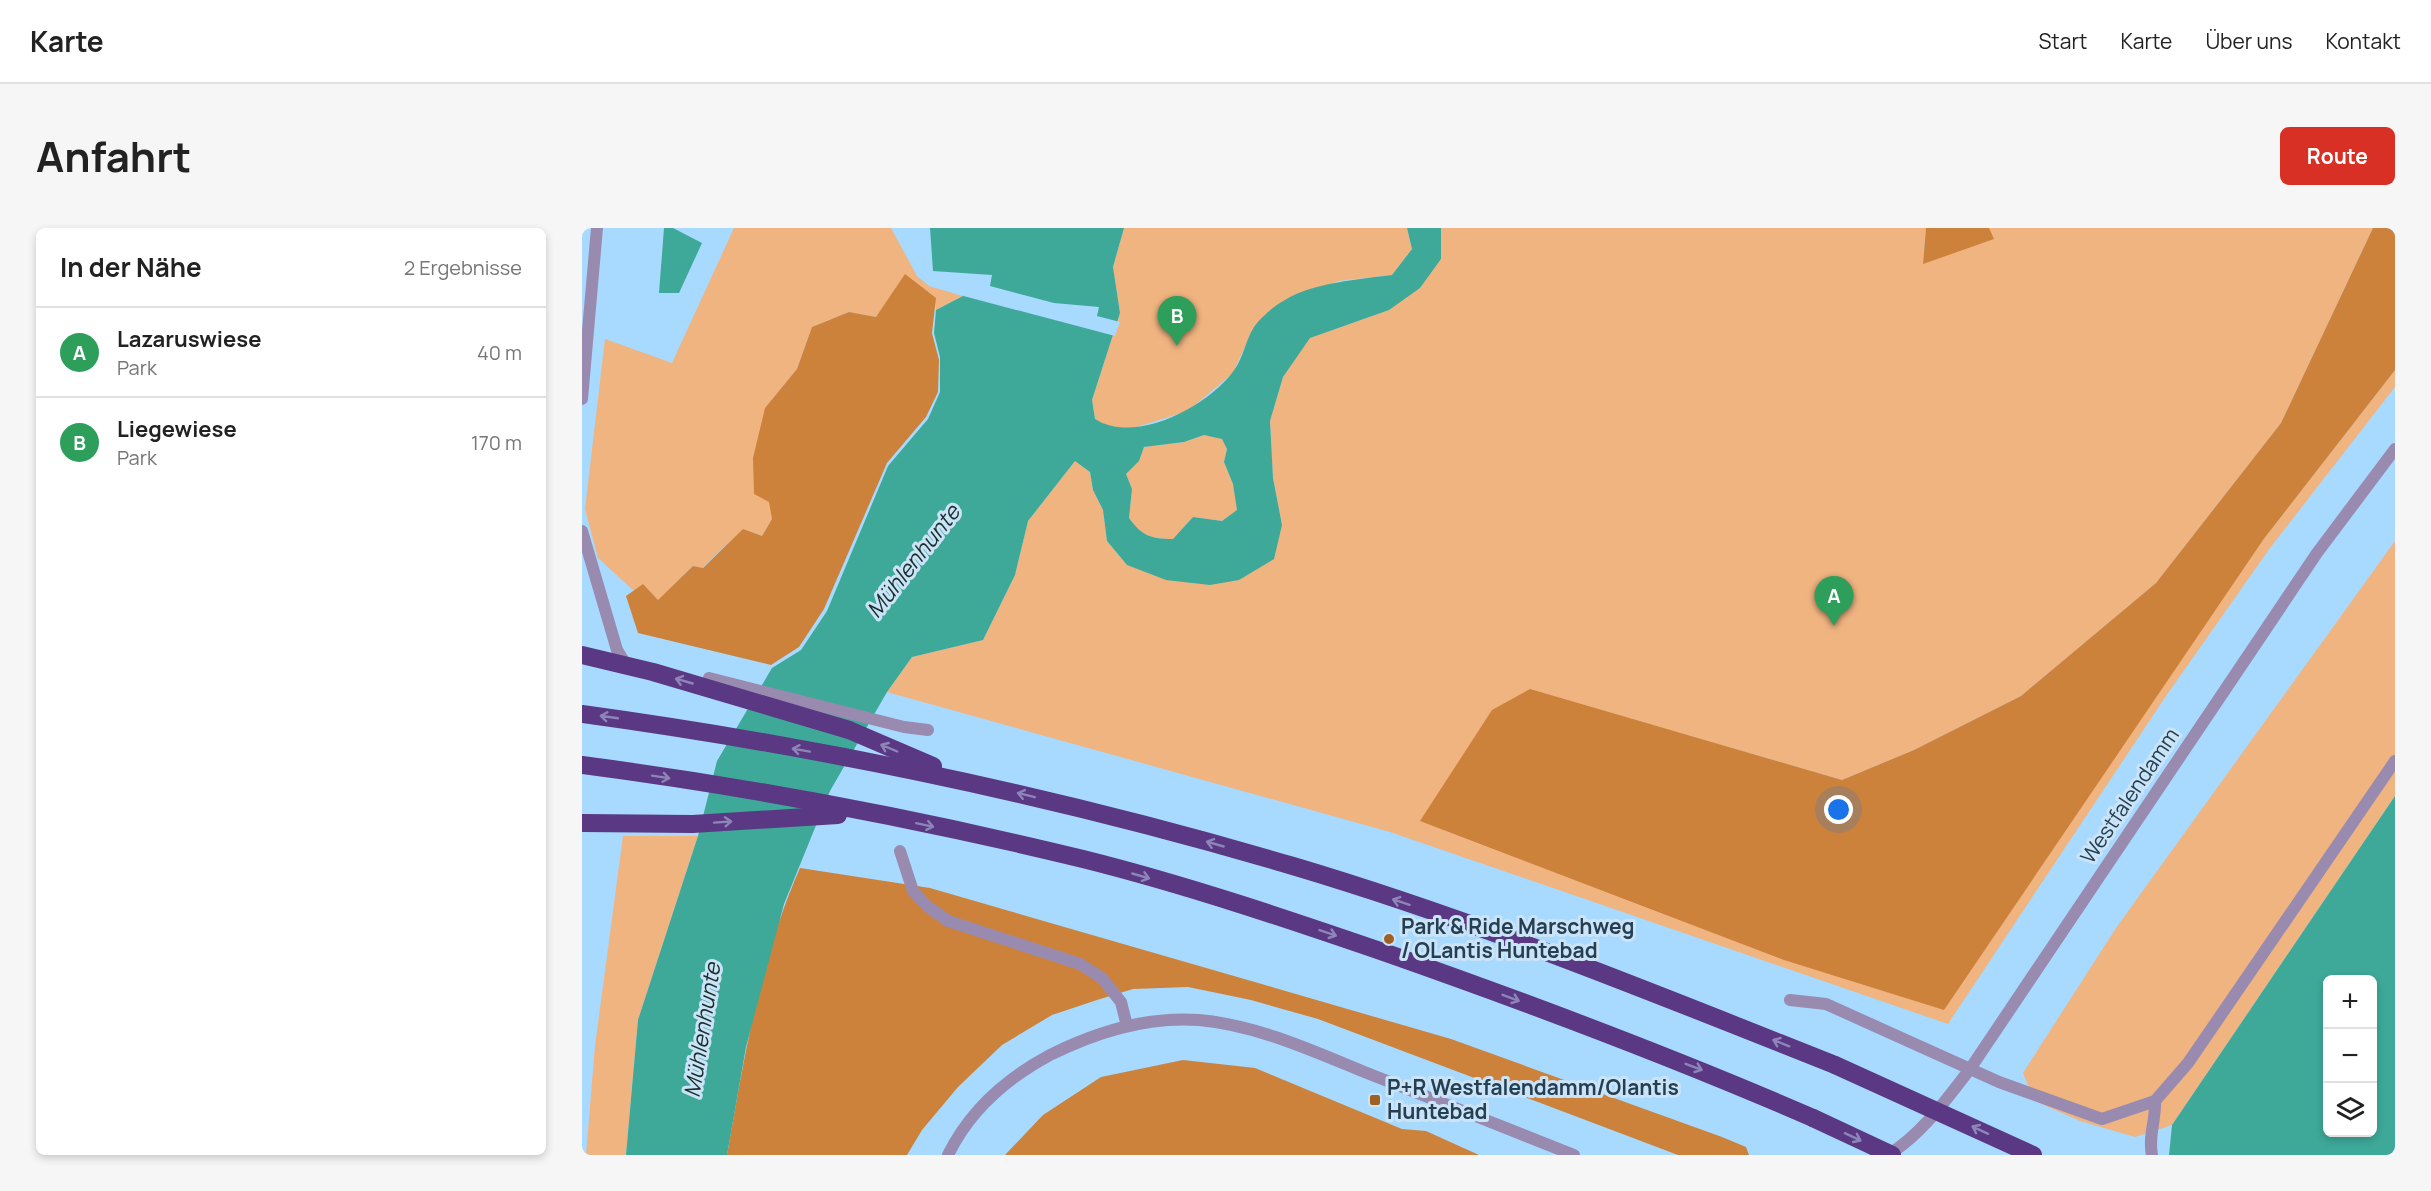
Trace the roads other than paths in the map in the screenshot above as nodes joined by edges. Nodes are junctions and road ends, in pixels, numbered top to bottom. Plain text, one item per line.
1 (597, 228) edge
2 (582, 399) edge
3 (2395, 449) edge
4 (582, 531) edge
5 (582, 655) edge
6 (625, 663) dead end
7 (709, 678) dead end
8 (582, 714) edge
9 (928, 730) dead end
10 (2395, 761) edge
11 (582, 765) edge
12 (962, 779) junction
13 (868, 813) junction
14 (582, 823) edge
15 (900, 851) dead end
16 (1790, 999) dead end
17 (1127, 1026) junction
18 (1970, 1069) junction
19 (2155, 1101) junction
20 (948, 1155) edge
21 (1574, 1155) edge
22 (1887, 1155) edge
23 (1892, 1155) edge
24 (2033, 1155) edge
25 (2152, 1155) edge

1 - 2 street
3 - 18 street, Westfalendamm
4 - 6 street
12 -> 5 highway
7 - 9 street
12 -> 8 highway
10 - 19 street
11 -> 13 highway
24 -> 12 highway, bridge
14 -> 13 highway
13 -> 23 highway, bridge
15 - 17 street
16 - 18 street
17 - 20 street
17 - 21 street
18 - 19 street
18 - 22 street, Westfalendamm
19 - 25 street

